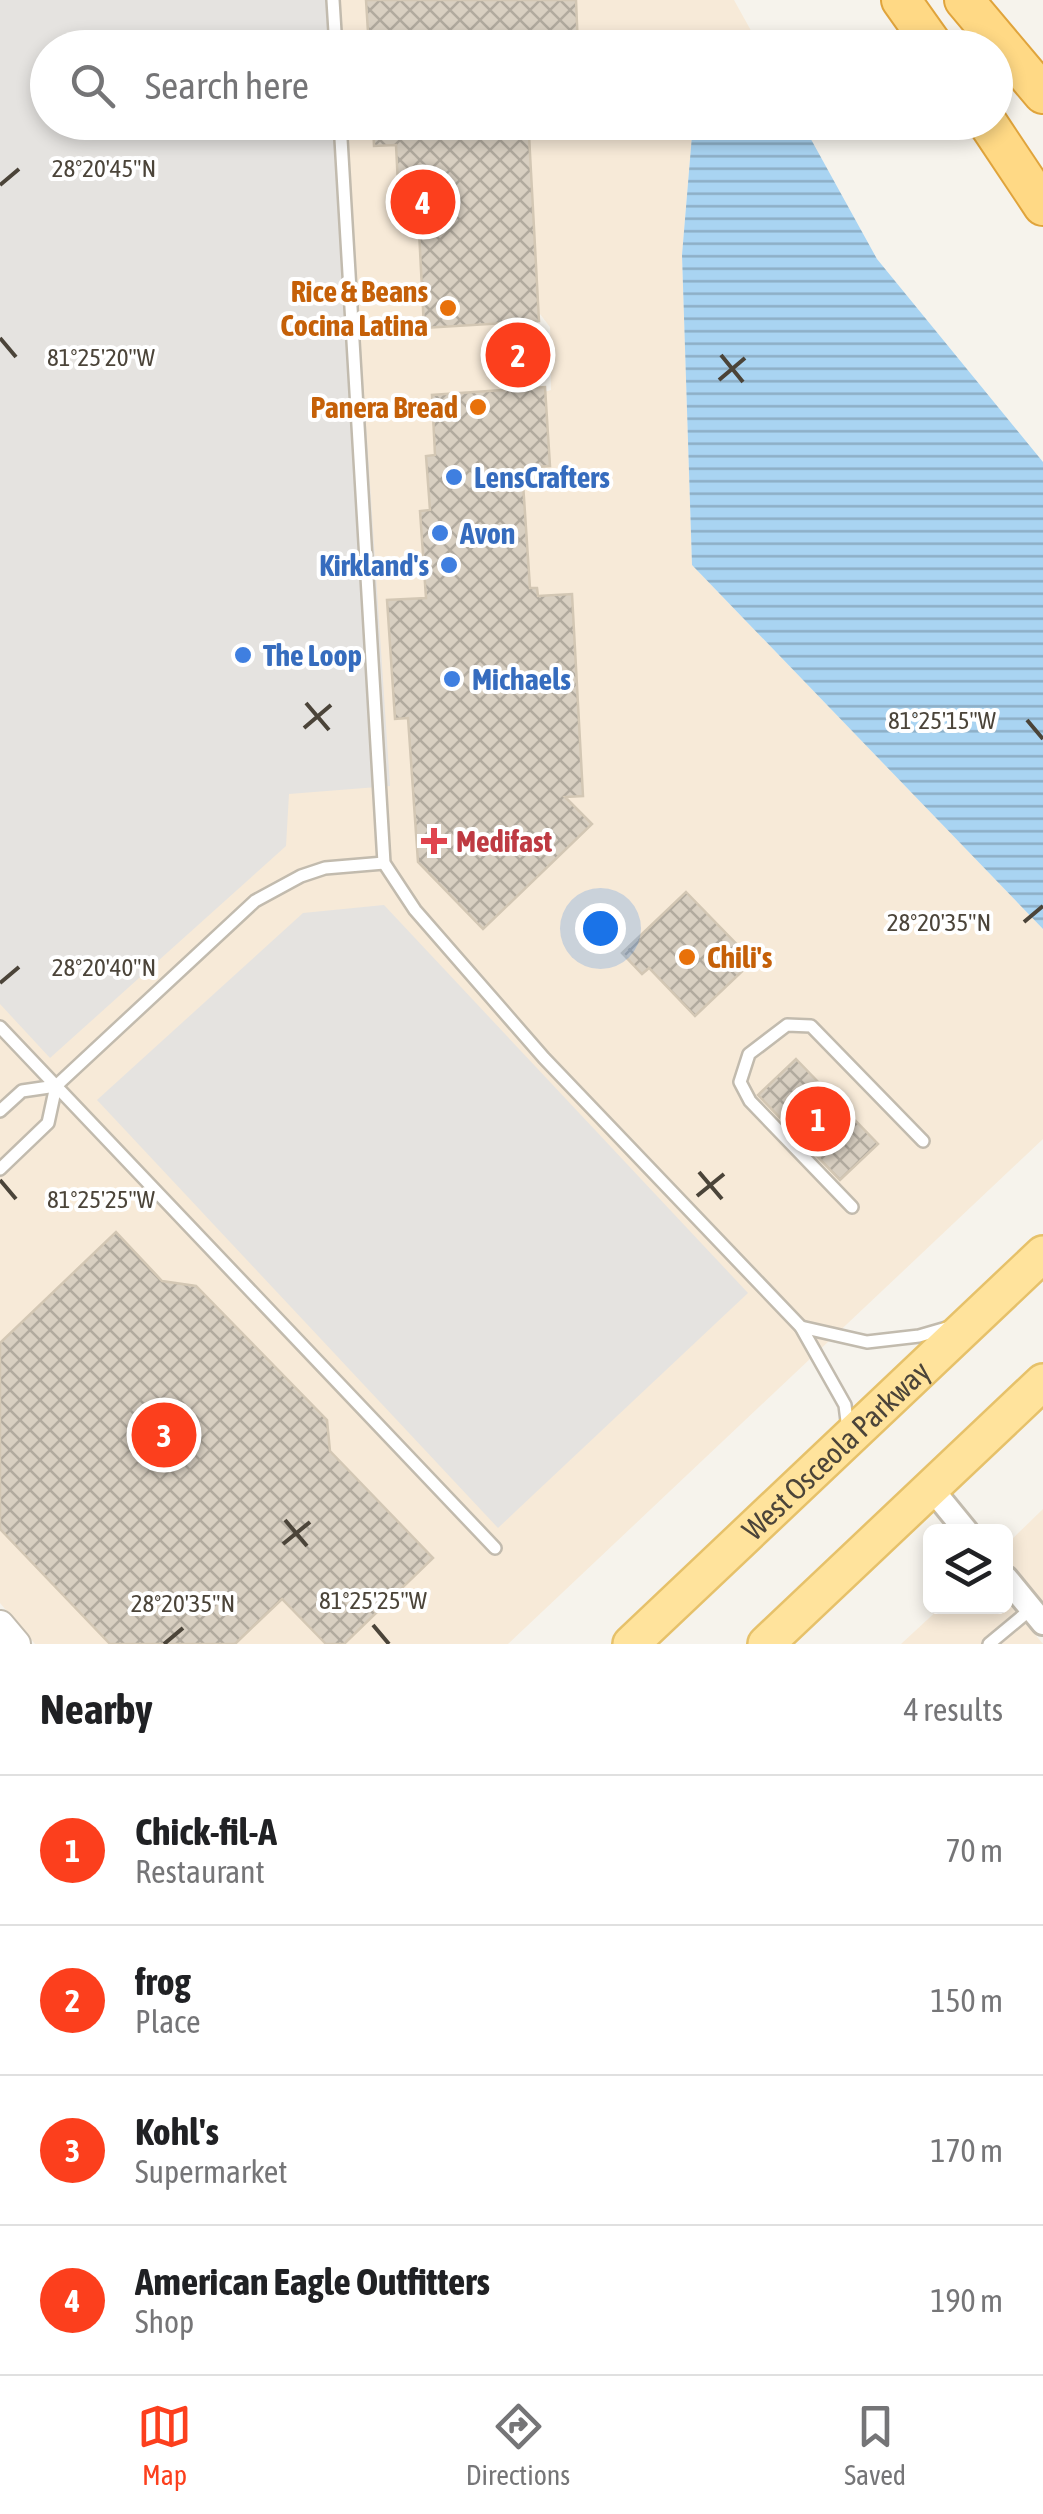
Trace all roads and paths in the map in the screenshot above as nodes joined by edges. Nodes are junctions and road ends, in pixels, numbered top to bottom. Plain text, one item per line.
1 (334, 0) edge
2 (902, 0) edge
3 (964, 0) edge
4 (335, 30) edge
5 (922, 30) edge
6 (989, 30) edge
7 (1013, 58) edge
8 (1043, 94) edge
9 (341, 140) edge
10 (999, 140) edge
11 (1043, 206) edge
12 (384, 863) junction
13 (0, 1027) edge
14 (56, 1086) junction
15 (0, 1112) edge
16 (923, 1141) dead end
17 (0, 1168) edge
18 (852, 1207) dead end
19 (1043, 1254) edge
20 (974, 1320) junction
21 (801, 1327) junction
22 (1043, 1382) edge
23 (849, 1436) junction
24 (930, 1488) junction
25 (959, 1524) edge
26 (495, 1548) dead end
27 (1013, 1587) edge
28 (1037, 1616) edge
29 (0, 1625) edge
30 (16, 1644) edge
31 (631, 1644) edge
32 (766, 1644) edge
33 (989, 1644) edge

1 - 4 lane
2 - 5 highway
3 - 6 highway
7 - 8 highway
9 - 12 lane
10 - 11 highway
12 - 14 lane
12 - 21 lane
13 - 14 lane
14 - 15 lane
14 - 17 lane
14 - 26 lane
16 - 18 lane
19 - 20 main road, West Osceola Parkway
20 - 21 lane
20 - 23 main road, West Osceola Parkway
21 - 23 lane
22 - 24 main road
23 - 31 main road, West Osceola Parkway
24 - 25 street
24 - 32 main road
27 - 28 street
28 - 33 lane
29 - 30 street

